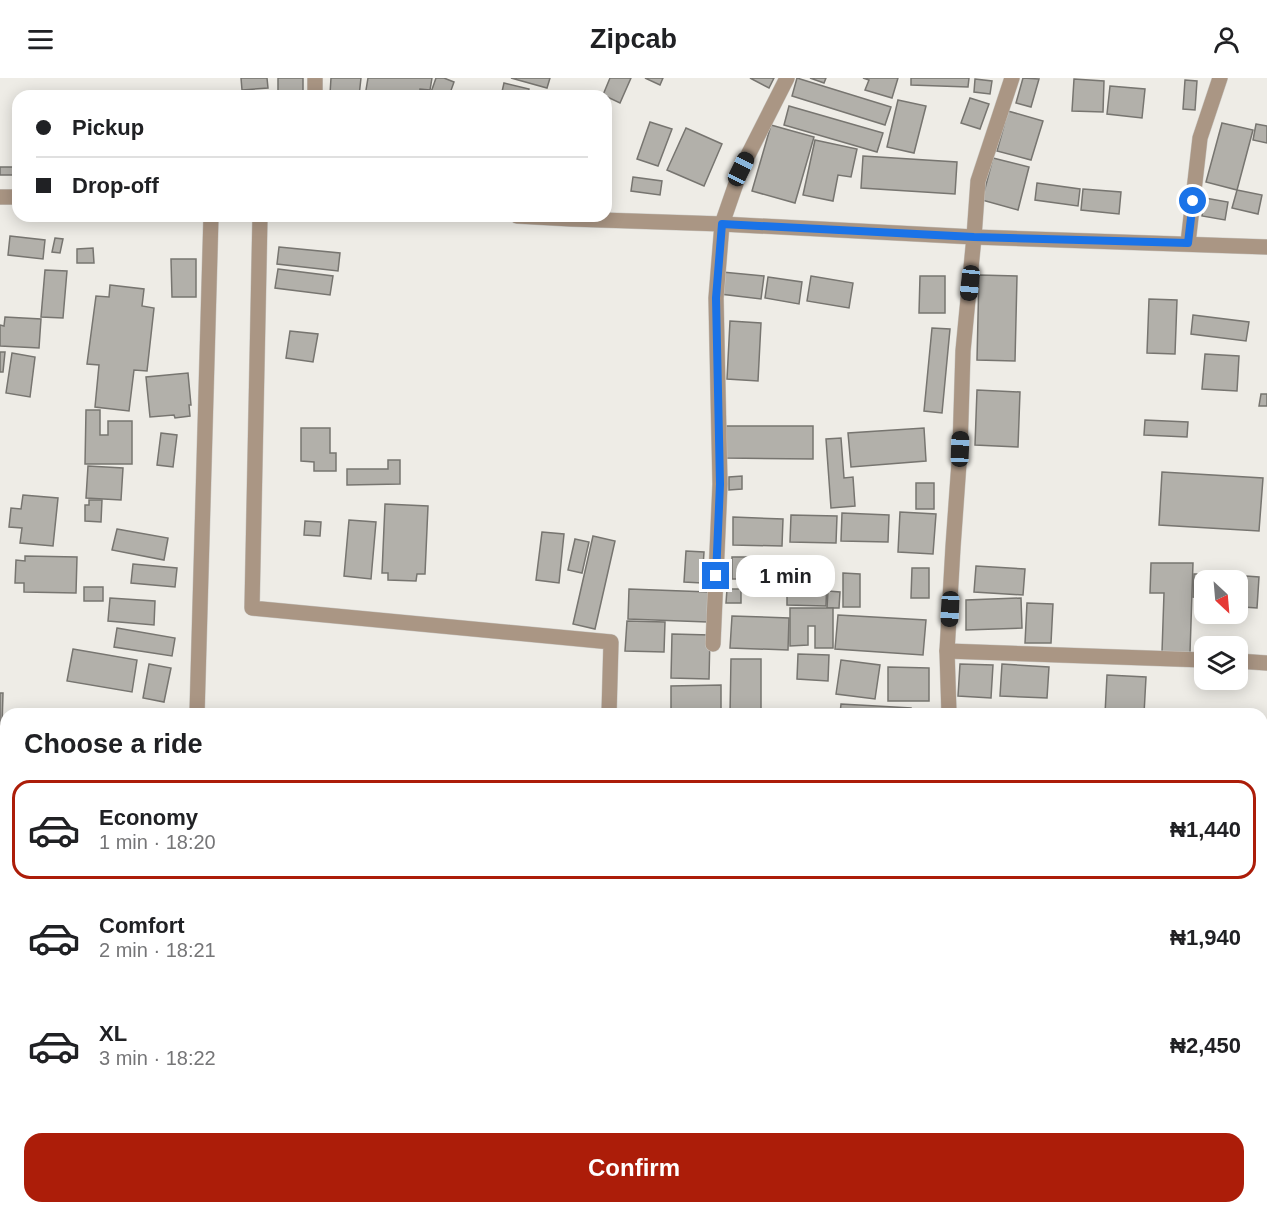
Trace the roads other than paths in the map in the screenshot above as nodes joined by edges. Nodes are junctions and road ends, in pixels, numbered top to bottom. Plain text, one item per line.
1 (787, 78) edge
2 (1012, 78) edge
3 (1220, 78) edge
4 (612, 220) edge
5 (211, 222) edge
6 (260, 222) edge
7 (722, 224) junction
8 (974, 237) junction
9 (1188, 243) junction
10 (1267, 247) edge
11 (713, 644) dead end
12 (947, 651) junction
13 (1194, 660) edge
14 (1248, 662) edge
15 (1267, 663) edge
16 (197, 708) edge
17 (609, 708) edge
18 (949, 708) edge

1 - 7 street
2 - 8 street
3 - 9 street
4 - 7 street
5 - 16 street
6 - 17 street
7 - 8 street
7 - 11 street
8 - 9 street
8 - 12 street
9 - 10 street
12 - 13 street
12 - 18 street
14 - 15 street

